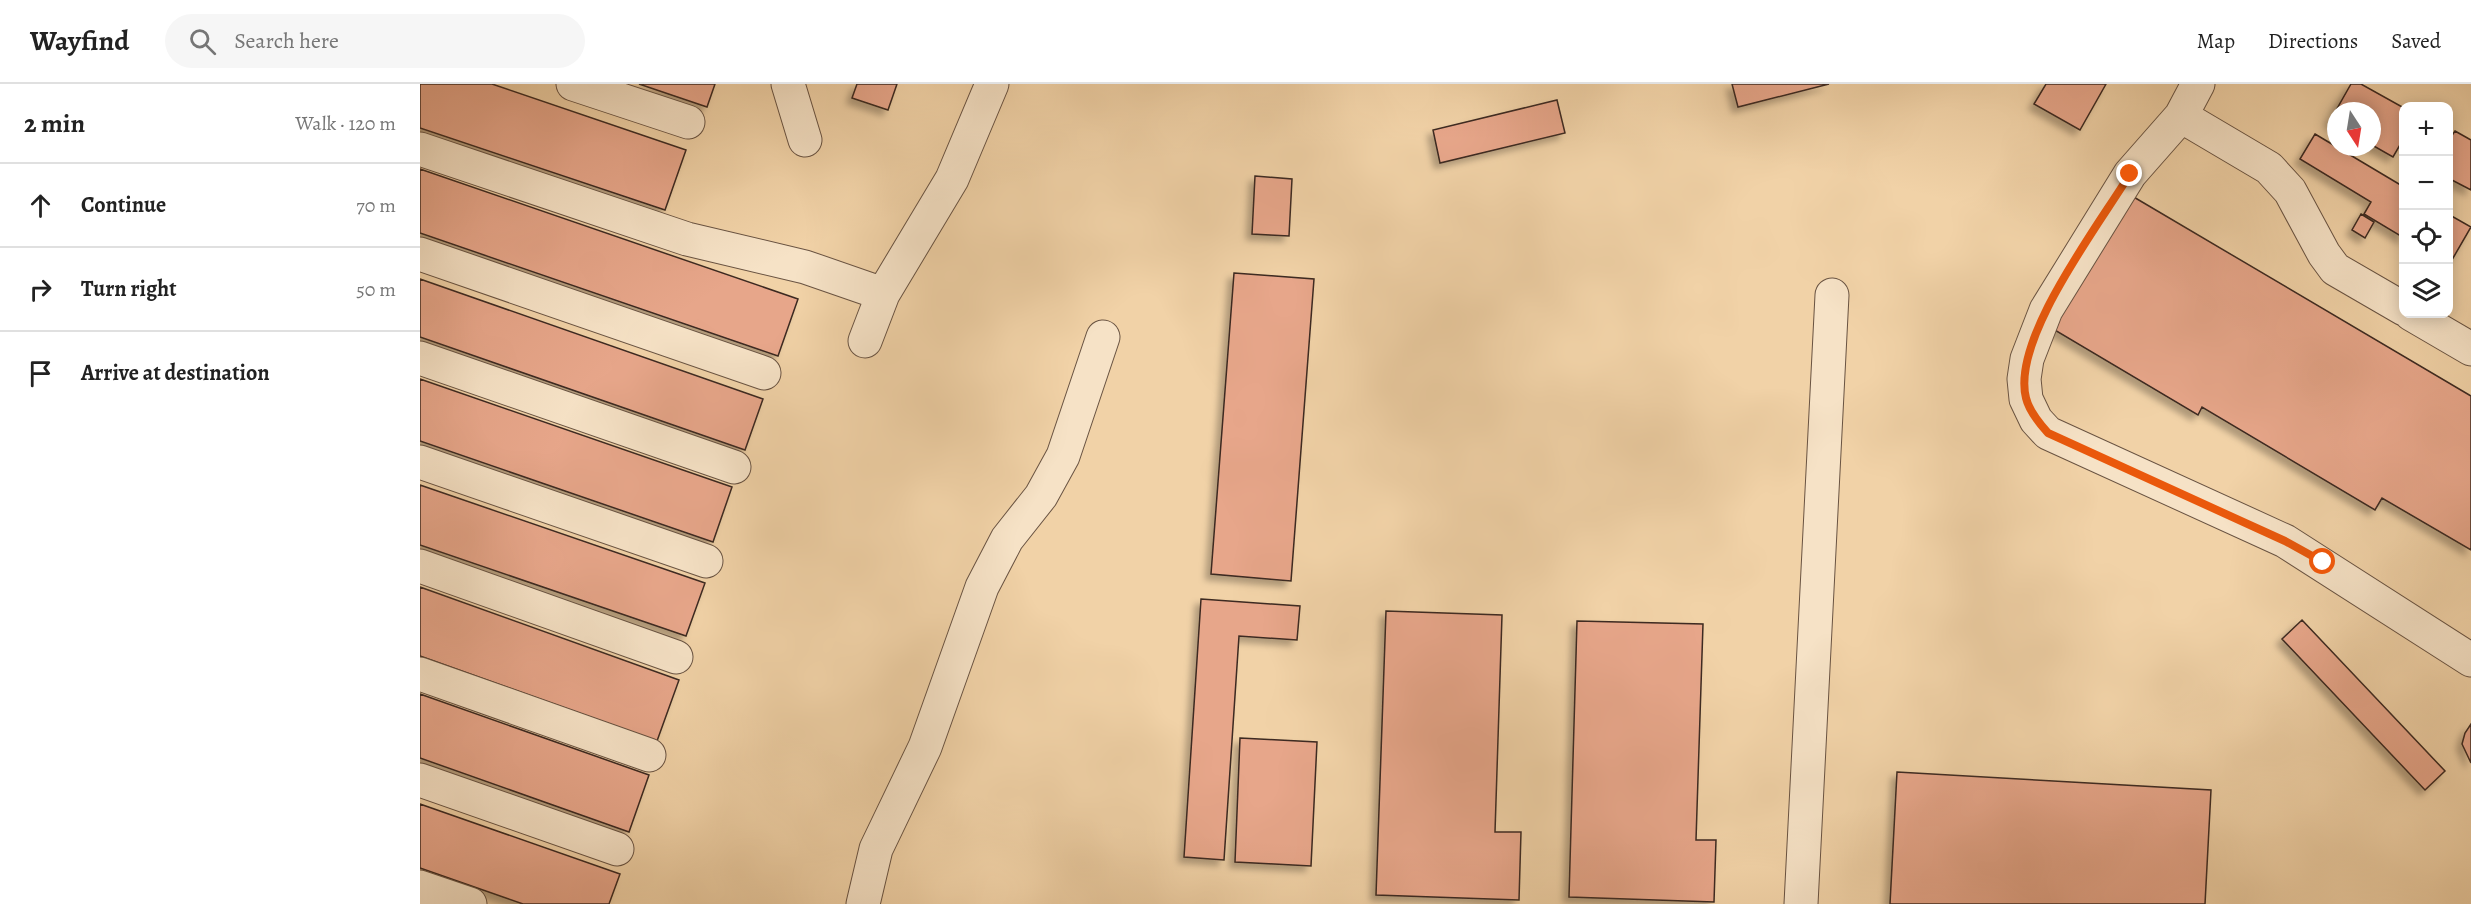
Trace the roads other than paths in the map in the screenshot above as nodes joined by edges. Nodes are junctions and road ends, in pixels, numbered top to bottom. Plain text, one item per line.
1 (573, 84) edge
2 (788, 84) edge
3 (992, 84) edge
4 (2198, 84) edge
5 (2181, 116) junction
6 (688, 122) dead end
7 (805, 140) dead end
8 (420, 149) edge
9 (420, 254) edge
10 (883, 294) junction
11 (1832, 295) dead end
12 (2399, 307) edge
13 (2418, 318) edge
14 (1103, 337) dead end
15 (865, 341) dead end
16 (2471, 349) edge
17 (420, 358) edge
18 (764, 373) dead end
19 (420, 462) edge
20 (734, 467) dead end
21 (706, 561) dead end
22 (420, 566) edge
23 (676, 657) dead end
24 (2471, 660) edge
25 (420, 674) edge
26 (649, 755) dead end
27 (420, 780) edge
28 (617, 849) dead end
29 (420, 887) edge
30 (470, 904) edge
31 (863, 904) edge
32 (1801, 904) edge

1 - 6 lane
2 - 7 lane
3 - 10 lane
4 - 5 lane
5 - 12 lane
5 - 24 lane
8 - 10 lane
9 - 18 lane
10 - 15 lane
11 - 32 lane
13 - 16 lane
14 - 31 lane
17 - 20 lane
19 - 21 lane
22 - 23 lane
25 - 26 lane
27 - 28 lane
29 - 30 lane

